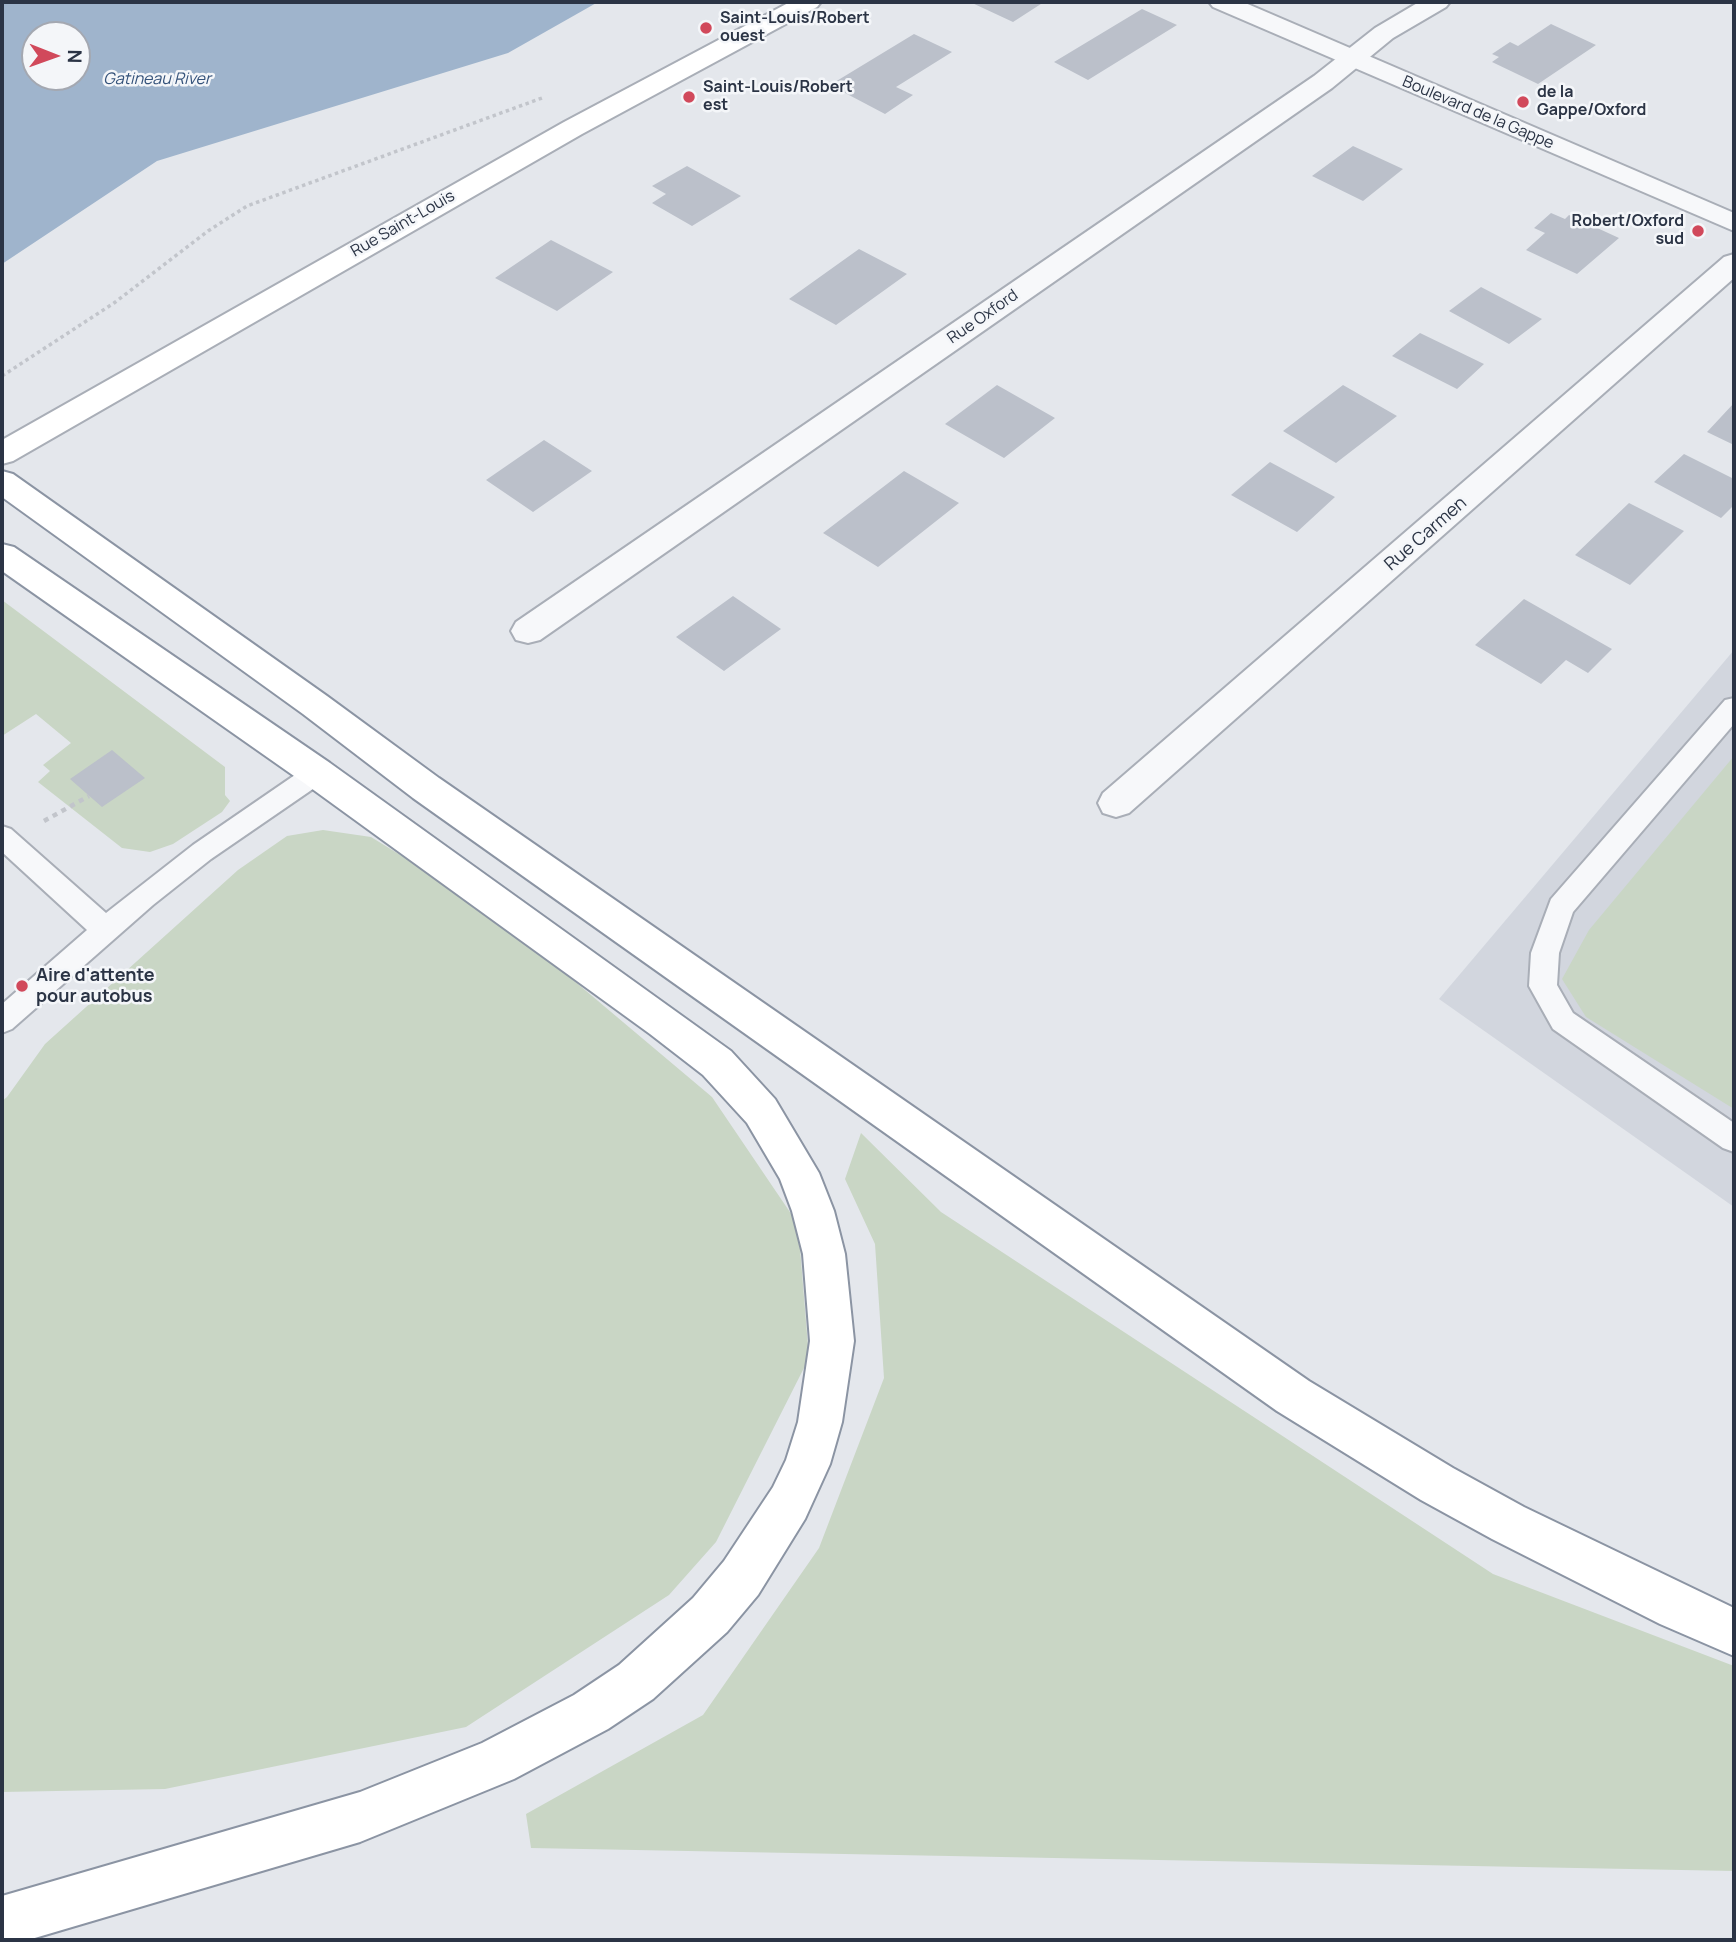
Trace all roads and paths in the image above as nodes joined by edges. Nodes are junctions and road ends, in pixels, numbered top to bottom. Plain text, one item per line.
1 (808, 2) edge
2 (1222, 2) edge
3 (1437, 2) edge
4 (1354, 59) junction
5 (552, 93) dead end
6 (1734, 223) edge
7 (1734, 263) edge
8 (2, 376) edge
9 (2, 454) edge
10 (2, 482) edge
11 (2, 555) edge
12 (528, 631) dead end
13 (1734, 707) edge
14 (317, 773) junction
15 (89, 796) dead end
16 (1116, 803) dead end
17 (72, 807) dead end
18 (4, 840) edge
19 (105, 929) junction
20 (2, 1021) edge
21 (1734, 1139) edge
22 (1734, 1632) edge
23 (2, 1922) edge

1 - 9 main road, Rue Saint-Louis
2 - 4 street, Boulevard de la Gappe
3 - 4 street, Rue Oxford
4 - 6 street, Boulevard de la Gappe
4 - 12 street, Rue Oxford
5 - 8 path
7 - 16 street, Rue Carmen
10 - 22 main road
11 - 14 main road
13 - 21 lane
14 - 19 lane
14 - 23 main road
15 - 17 path
18 - 19 lane
19 - 20 lane

